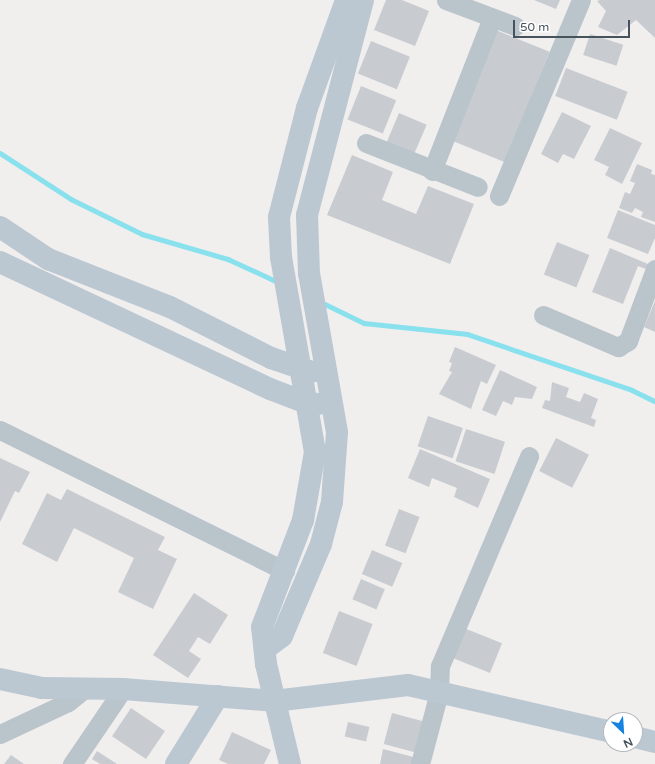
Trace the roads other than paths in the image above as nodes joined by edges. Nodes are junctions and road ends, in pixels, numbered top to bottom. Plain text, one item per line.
1 (346, 0) edge
2 (363, 0) edge
3 (446, 0) edge
4 (581, 0) edge
5 (492, 18) junction
6 (515, 26) dead end
7 (366, 143) dead end
8 (432, 170) junction
9 (478, 186) dead end
10 (499, 196) dead end
11 (0, 227) edge
12 (0, 262) edge
13 (655, 269) edge
14 (544, 316) dead end
15 (302, 369) junction
16 (326, 377) junction
17 (307, 403) junction
18 (332, 404) junction
19 (0, 430) edge
20 (529, 456) dead end
21 (285, 571) junction
22 (265, 649) junction
23 (0, 680) edge
24 (84, 689) junction
25 (123, 689) junction
26 (439, 692) junction
27 (218, 696) junction
28 (274, 701) junction
29 (603, 730) edge
30 (0, 734) edge
31 (643, 740) edge
32 (655, 742) edge
33 (72, 764) edge
34 (176, 764) edge
35 (290, 764) edge
36 (420, 764) edge

1 - 15 main road
2 - 16 main road
3 - 5 street
4 - 10 street
5 - 6 street
5 - 8 street
7 - 8 street
8 - 9 street
11 - 15 main road
12 - 17 main road
13 - 14 street
15 - 16 main road
15 - 17 main road
16 - 18 main road
17 - 18 main road
17 - 21 main road
18 - 22 main road
19 - 21 street
20 - 26 street
21 - 22 main road
22 - 28 main road
23 - 24 main road
24 - 25 main road
24 - 30 street
25 - 27 main road
25 - 33 street
26 - 28 main road
26 - 29 main road
26 - 36 street
27 - 28 main road
27 - 34 main road
28 - 35 main road
31 - 32 main road

